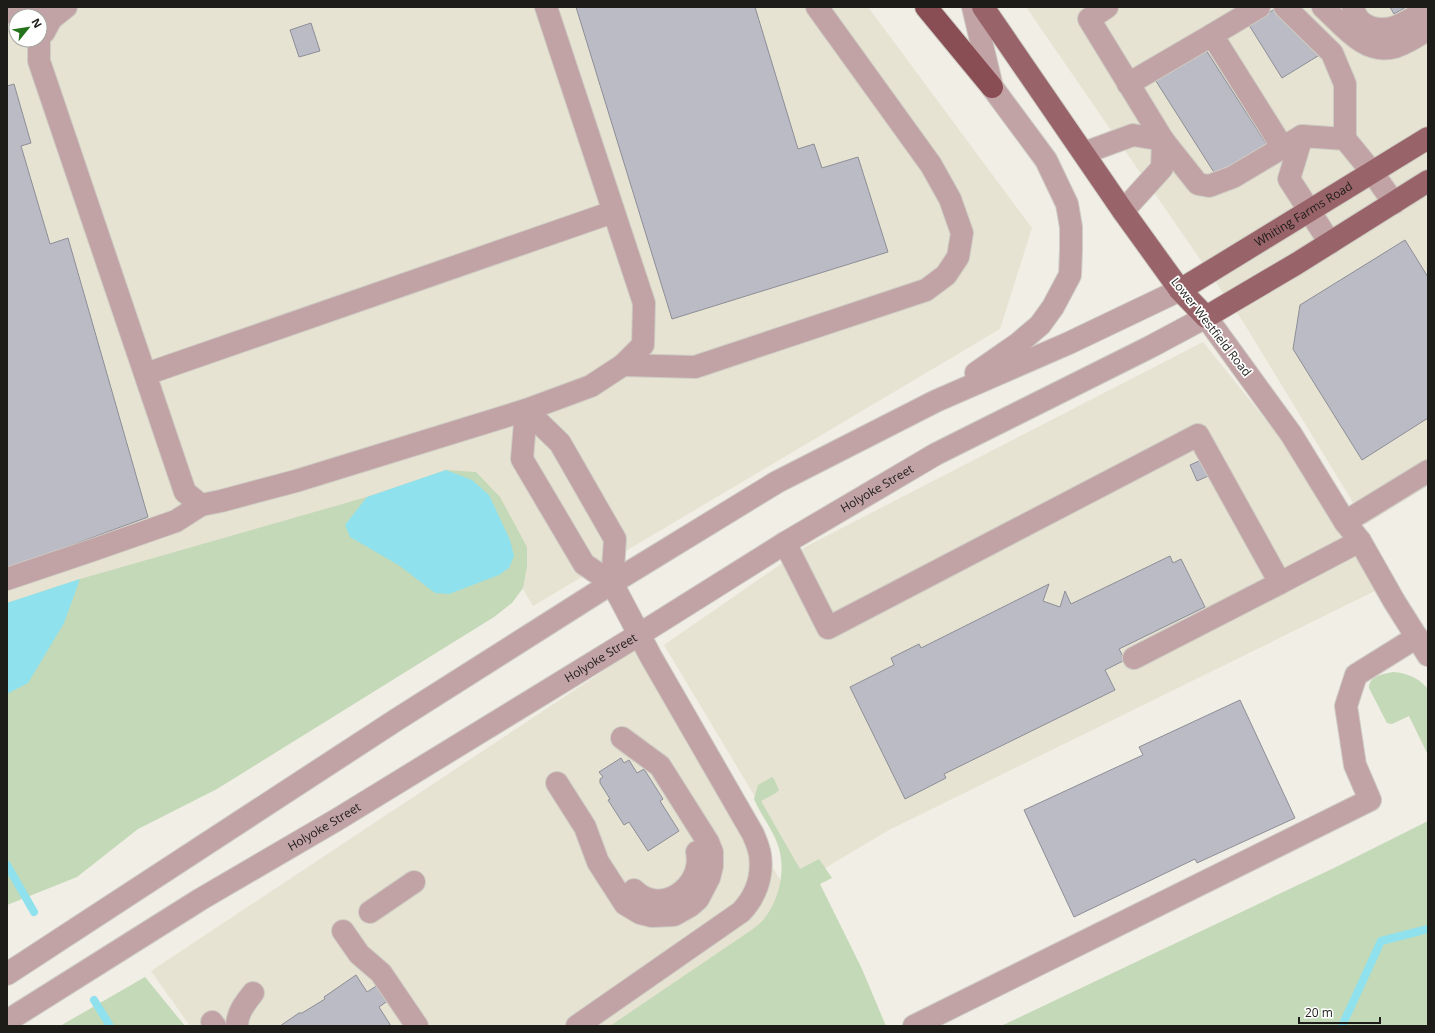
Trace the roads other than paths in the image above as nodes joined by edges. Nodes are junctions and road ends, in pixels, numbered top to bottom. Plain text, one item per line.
1 (546, 7) edge
2 (817, 7) edge
3 (926, 7) edge
4 (973, 7) edge
5 (983, 7) edge
6 (1107, 7) edge
7 (1259, 7) edge
8 (1285, 7) edge
9 (1323, 7) edge
10 (1428, 8) edge
11 (1351, 11) edge
12 (7, 12) edge
13 (59, 13) edge
14 (48, 28) edge
15 (1428, 30) edge
16 (1212, 35) junction
17 (40, 48) edge
18 (1128, 84) junction
19 (992, 87) junction
20 (1302, 136) junction
21 (1428, 138) edge
22 (1345, 139) junction
23 (1163, 140) junction
24 (1283, 148) junction
25 (1084, 153) junction
26 (1372, 172) junction
27 (1428, 182) edge
28 (1394, 203) junction
29 (1309, 210) junction
30 (1123, 211) junction
31 (614, 212) junction
32 (1330, 243) junction
33 (1180, 290) junction
34 (1206, 317) junction
35 (623, 365) junction
36 (146, 374) junction
37 (936, 401) junction
38 (526, 410) junction
39 (1428, 471) edge
40 (201, 505) junction
41 (1345, 522) junction
42 (1360, 541) junction
43 (786, 543) junction
44 (7, 579) edge
45 (612, 583) junction
46 (1280, 583) junction
47 (640, 634) junction
48 (1423, 646) edge
49 (1134, 658) dead end
50 (622, 738) dead end
51 (562, 780) dead end
52 (414, 882) dead end
53 (370, 912) dead end
54 (343, 931) dead end
55 (359, 954) junction
56 (7, 974) edge
57 (253, 993) dead end
58 (7, 1021) edge
59 (237, 1026) edge
60 (400, 1026) edge
61 (417, 1026) edge
62 (577, 1026) edge
63 (914, 1026) edge

1 - 31 street
2 - 35 street
3 - 19 highway
4 - 19 street
5 - 25 main road, Lower Westfield Road
6 - 18 street
7 - 16 street
8 - 22 street
9 - 15 street
10 - 11 street
12 - 13 street
13 - 14 street
16 - 18 street
16 - 24 street
17 - 36 street
18 - 23 street
19 - 37 street
20 - 22 street
20 - 24 street
20 - 29 street
21 - 26 main road, Whiting Farms Road
22 - 26 street
23 - 24 street
23 - 25 street
23 - 30 street
25 - 30 main road, Lower Westfield Road
26 - 28 street
26 - 29 main road, Whiting Farms Road
27 - 28 main road
28 - 32 main road
29 - 32 street
29 - 33 main road, Whiting Farms Road
30 - 33 main road, Lower Westfield Road
31 - 35 street
31 - 36 street
32 - 34 main road
33 - 34 main road, Lower Westfield Road
33 - 37 street
34 - 41 street, Lower Westfield Road
34 - 43 street, Holyoke Street
35 - 38 street
36 - 40 street
37 - 45 street
38 - 40 street
38 - 45 street
38 - 45 street
39 - 41 street
40 - 44 street
41 - 42 street, Lower Westfield Road
42 - 46 street
42 - 48 street, Lower Westfield Road
43 - 46 street
43 - 47 street, Holyoke Street
45 - 47 street
45 - 56 street
46 - 49 street
47 - 58 street, Holyoke Street
47 - 62 street
48 - 63 street
50 - 51 street
52 - 53 street
54 - 55 street
55 - 60 street
55 - 61 street
57 - 59 street

